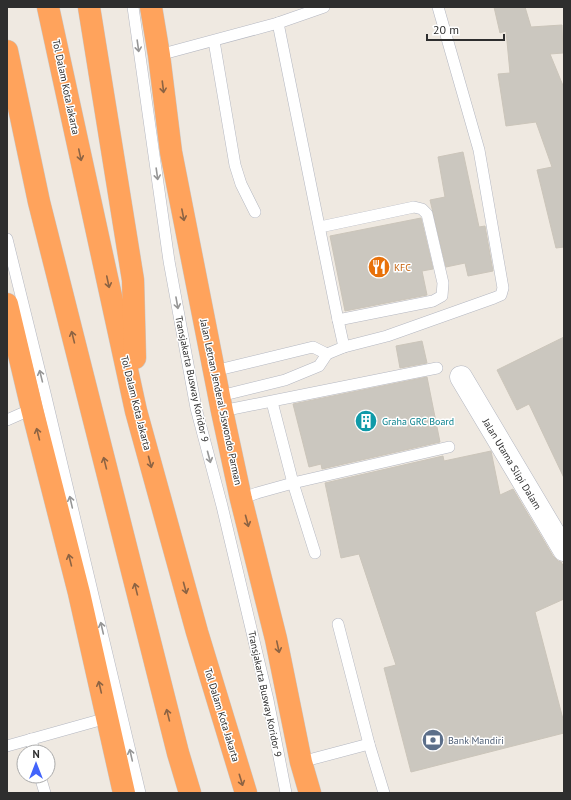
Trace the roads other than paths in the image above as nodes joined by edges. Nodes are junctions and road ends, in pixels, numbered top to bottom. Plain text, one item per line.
1 (48, 7) edge
2 (89, 7) edge
3 (133, 7) edge
4 (151, 7) edge
5 (324, 7) edge
6 (438, 7) edge
7 (278, 23) junction
8 (214, 41) junction
9 (7, 51) edge
10 (159, 55) junction
11 (255, 212) dead end
12 (320, 227) junction
13 (7, 239) edge
14 (7, 304) edge
15 (338, 320) junction
16 (344, 348) junction
17 (327, 354) junction
18 (437, 368) dead end
19 (214, 371) junction
20 (461, 377) dead end
21 (272, 402) junction
22 (221, 404) junction
23 (32, 409) junction
24 (136, 411) junction
25 (7, 420) edge
26 (449, 447) dead end
27 (293, 483) junction
28 (241, 499) junction
29 (564, 550) edge
30 (315, 553) dead end
31 (338, 624) dead end
32 (108, 718) junction
33 (31, 739) junction
34 (32, 744) edge
35 (369, 744) junction
36 (7, 746) edge
37 (301, 762) junction
38 (124, 793) edge
39 (140, 793) edge
40 (190, 793) edge
41 (246, 793) edge
42 (286, 793) edge
43 (310, 793) edge
44 (384, 793) edge

1 -> 24 highway, Tol Dalam Kota Jakarta
2 - 24 highway
3 -> 42 lane, Transjakarta Busway Koridor 9
4 - 10 highway, Jalan Letnan Jenderal Siswondo Parman
5 - 7 lane
6 - 16 lane
7 - 8 lane
7 - 12 lane
8 - 10 lane
8 - 11 lane
40 -> 9 highway
10 -> 19 highway, Jalan Letnan Jenderal Siswondo Parman
12 - 15 lane
12 - 15 lane
39 -> 13 lane
14 - 23 highway
15 - 16 lane
16 - 17 lane
17 - 19 lane
17 - 22 lane
18 - 21 lane
19 - 22 highway, Jalan Letnan Jenderal Siswondo Parman
20 - 29 street, Jalan Utama Slipi Dalam
21 - 22 lane
21 - 27 lane
22 - 28 highway, Jalan Letnan Jenderal Siswondo Parman
23 - 25 lane
32 -> 23 highway
24 -> 41 highway, Tol Dalam Kota Jakarta
26 - 27 lane
27 - 28 lane
27 - 30 lane
28 -> 37 highway, Jalan Letnan Jenderal Siswondo Parman
31 - 35 lane
32 - 33 lane
32 - 38 highway
33 - 34 lane
33 - 36 lane
35 - 37 lane
35 - 44 lane
37 - 43 highway, Jalan Letnan Jenderal Siswondo Parman

